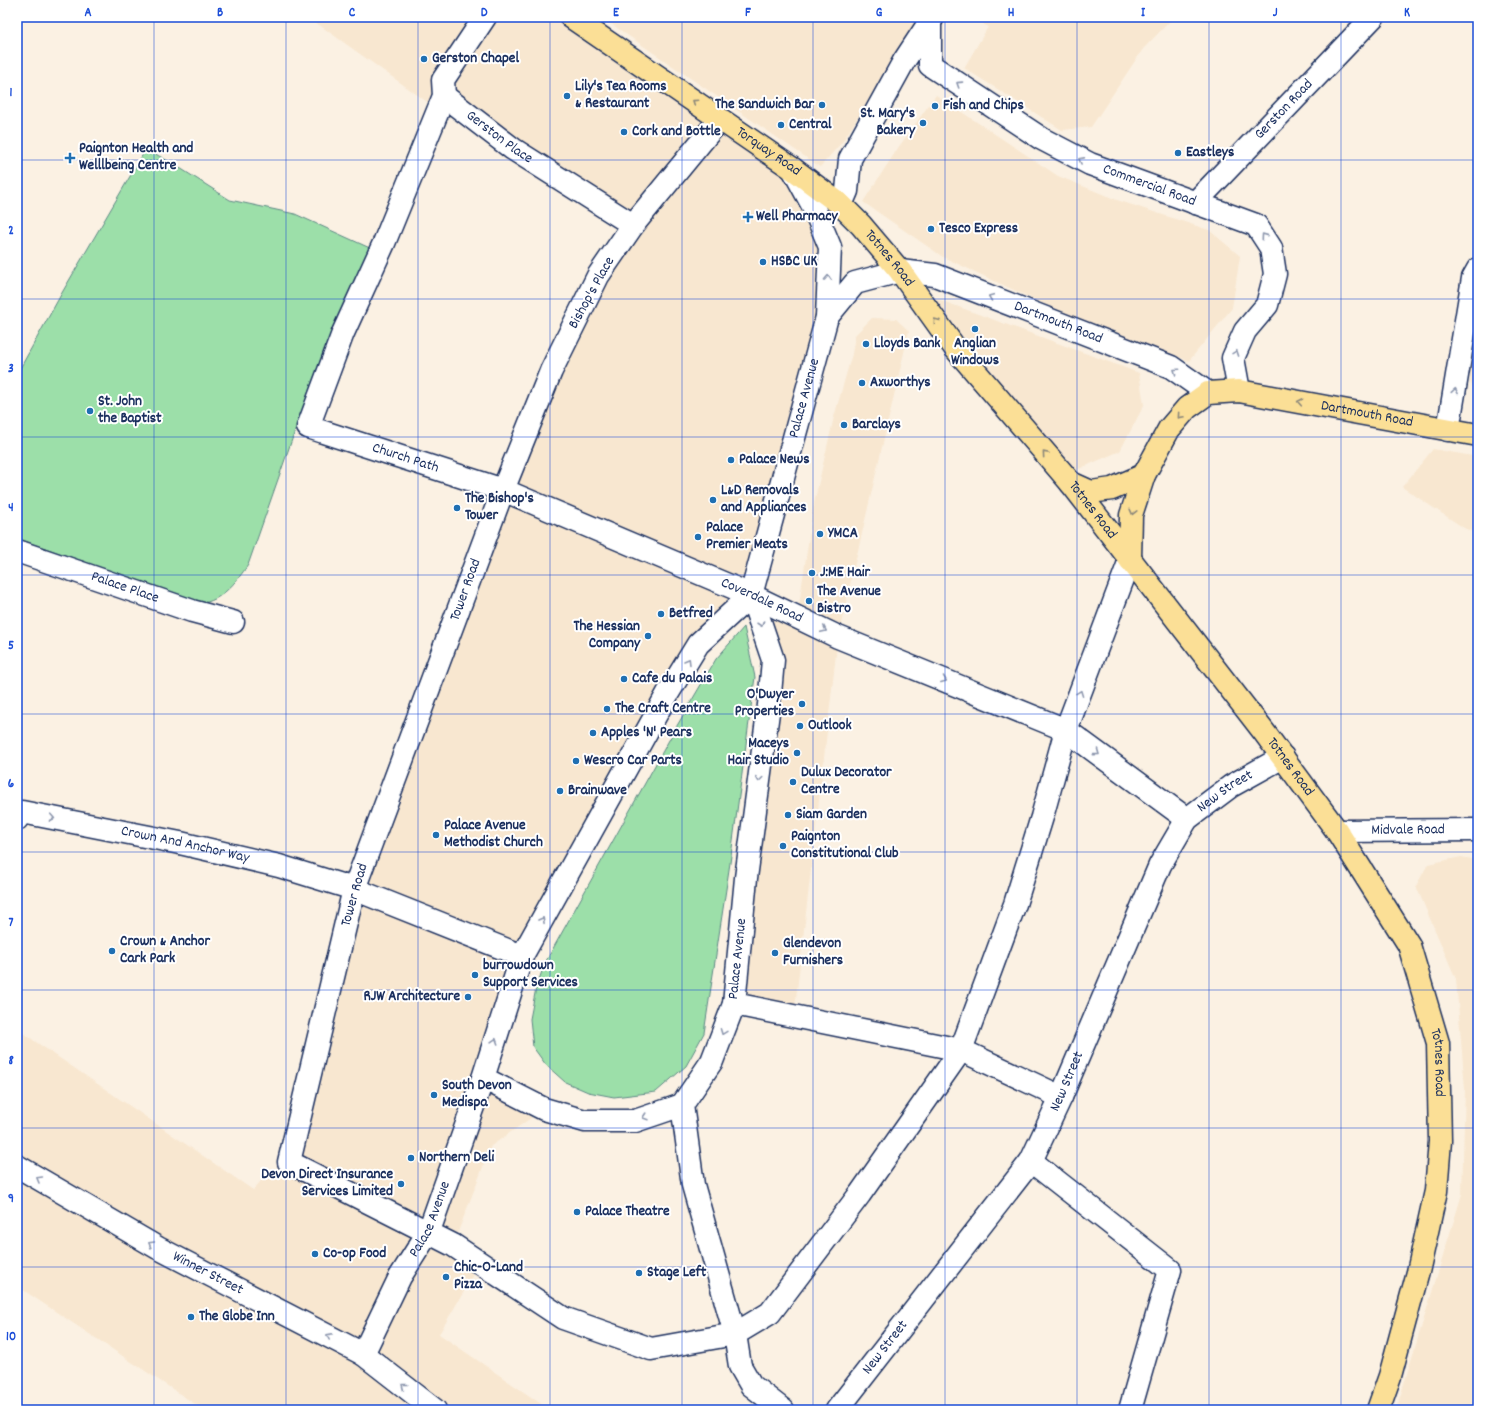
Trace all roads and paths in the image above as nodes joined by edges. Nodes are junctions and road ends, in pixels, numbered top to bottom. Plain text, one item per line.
1 (485, 17) edge
2 (571, 17) edge
3 (1373, 17) edge
4 (930, 18) edge
5 (444, 96) junction
6 (720, 118) junction
7 (793, 169) junction
8 (1195, 203) junction
9 (841, 205) junction
10 (633, 225) junction
11 (861, 225) joint
12 (1478, 269) edge
13 (900, 271) junction
14 (827, 317) junction
15 (1239, 391) junction
16 (1208, 393) junction
17 (1448, 430) junction
18 (1478, 435) edge
19 (1144, 475) junction
20 (1071, 483) junction
21 (503, 490) junction
22 (17, 551) edge
23 (1130, 560) junction
24 (751, 595) junction
25 (233, 622) dead end
26 (1066, 730) junction
27 (1283, 757) junction
28 (17, 818) edge
29 (1187, 819) junction
30 (1337, 830) junction
31 (1478, 830) edge
32 (354, 889) junction
33 (522, 956) junction
34 (734, 1004) junction
35 (961, 1050) junction
36 (483, 1078) junction
37 (1061, 1097) junction
38 (682, 1105) junction
39 (1031, 1161) junction
40 (17, 1166) edge
41 (429, 1231) junction
42 (735, 1334) junction
43 (363, 1354) junction
44 (435, 1410) edge
45 (783, 1410) edge
46 (837, 1410) edge
47 (1130, 1410) edge
48 (1378, 1410) edge

1 - 5 street
6 -> 2 main road, Torquay Road
3 - 8 street, Gerston Road
8 -> 4 street, Commercial Road
4 - 9 street
5 - 10 street, Gerston Place
5 - 21 street, Church Path
6 - 7 main road, Torquay Road
6 - 10 street, Bishop's Place
7 - 9 main road, Torquay Road
14 -> 7 street, Palace Avenue
15 -> 8 street, Commercial Road
9 - 11 main road, Torquay Road
10 - 21 street, Bishop's Place
11 - 13 main road, Totnes Road
17 -> 12 street
13 - 14 street, Palace Avenue
16 -> 13 street, Dartmouth Road
20 -> 13 main road, Totnes Road
14 - 24 street, Palace Avenue
15 - 16 main road, Dartmouth Road
17 -> 15 main road, Dartmouth Road
16 -> 19 main road
17 - 18 main road, Dartmouth Road
19 - 20 main road
19 -> 23 main road
20 - 23 main road, Totnes Road
21 - 24 street, Coverdale Road
21 - 32 street, Tower Road
22 - 25 street, Palace Place
26 -> 23 street
23 - 27 main road, Totnes Road
24 -> 26 street, Coverdale Road
33 -> 24 street, Palace Avenue
24 -> 34 street, Palace Avenue
26 -> 29 street, Coverdale Road
26 - 35 street
27 - 29 street, New Street
27 - 30 main road, Totnes Road
28 -> 32 street, Crown And Anchor Way
29 - 37 street, New Street
30 - 31 street, Midvale Road
30 - 48 main road, Totnes Road
32 - 33 street, Crown And Anchor Way
32 - 41 street, Tower Road
36 -> 33 street, Palace Avenue
34 - 35 street
34 -> 38 street, Palace Avenue
35 - 37 street
35 - 42 street
38 -> 36 street
36 - 41 street, Palace Avenue
37 - 39 street, New Street
38 - 42 street
39 - 46 street, New Street
39 - 47 street
43 -> 40 street, Winner Street
41 - 42 street
41 - 43 street, Palace Avenue
42 - 45 street
44 -> 43 street, Winner Street

